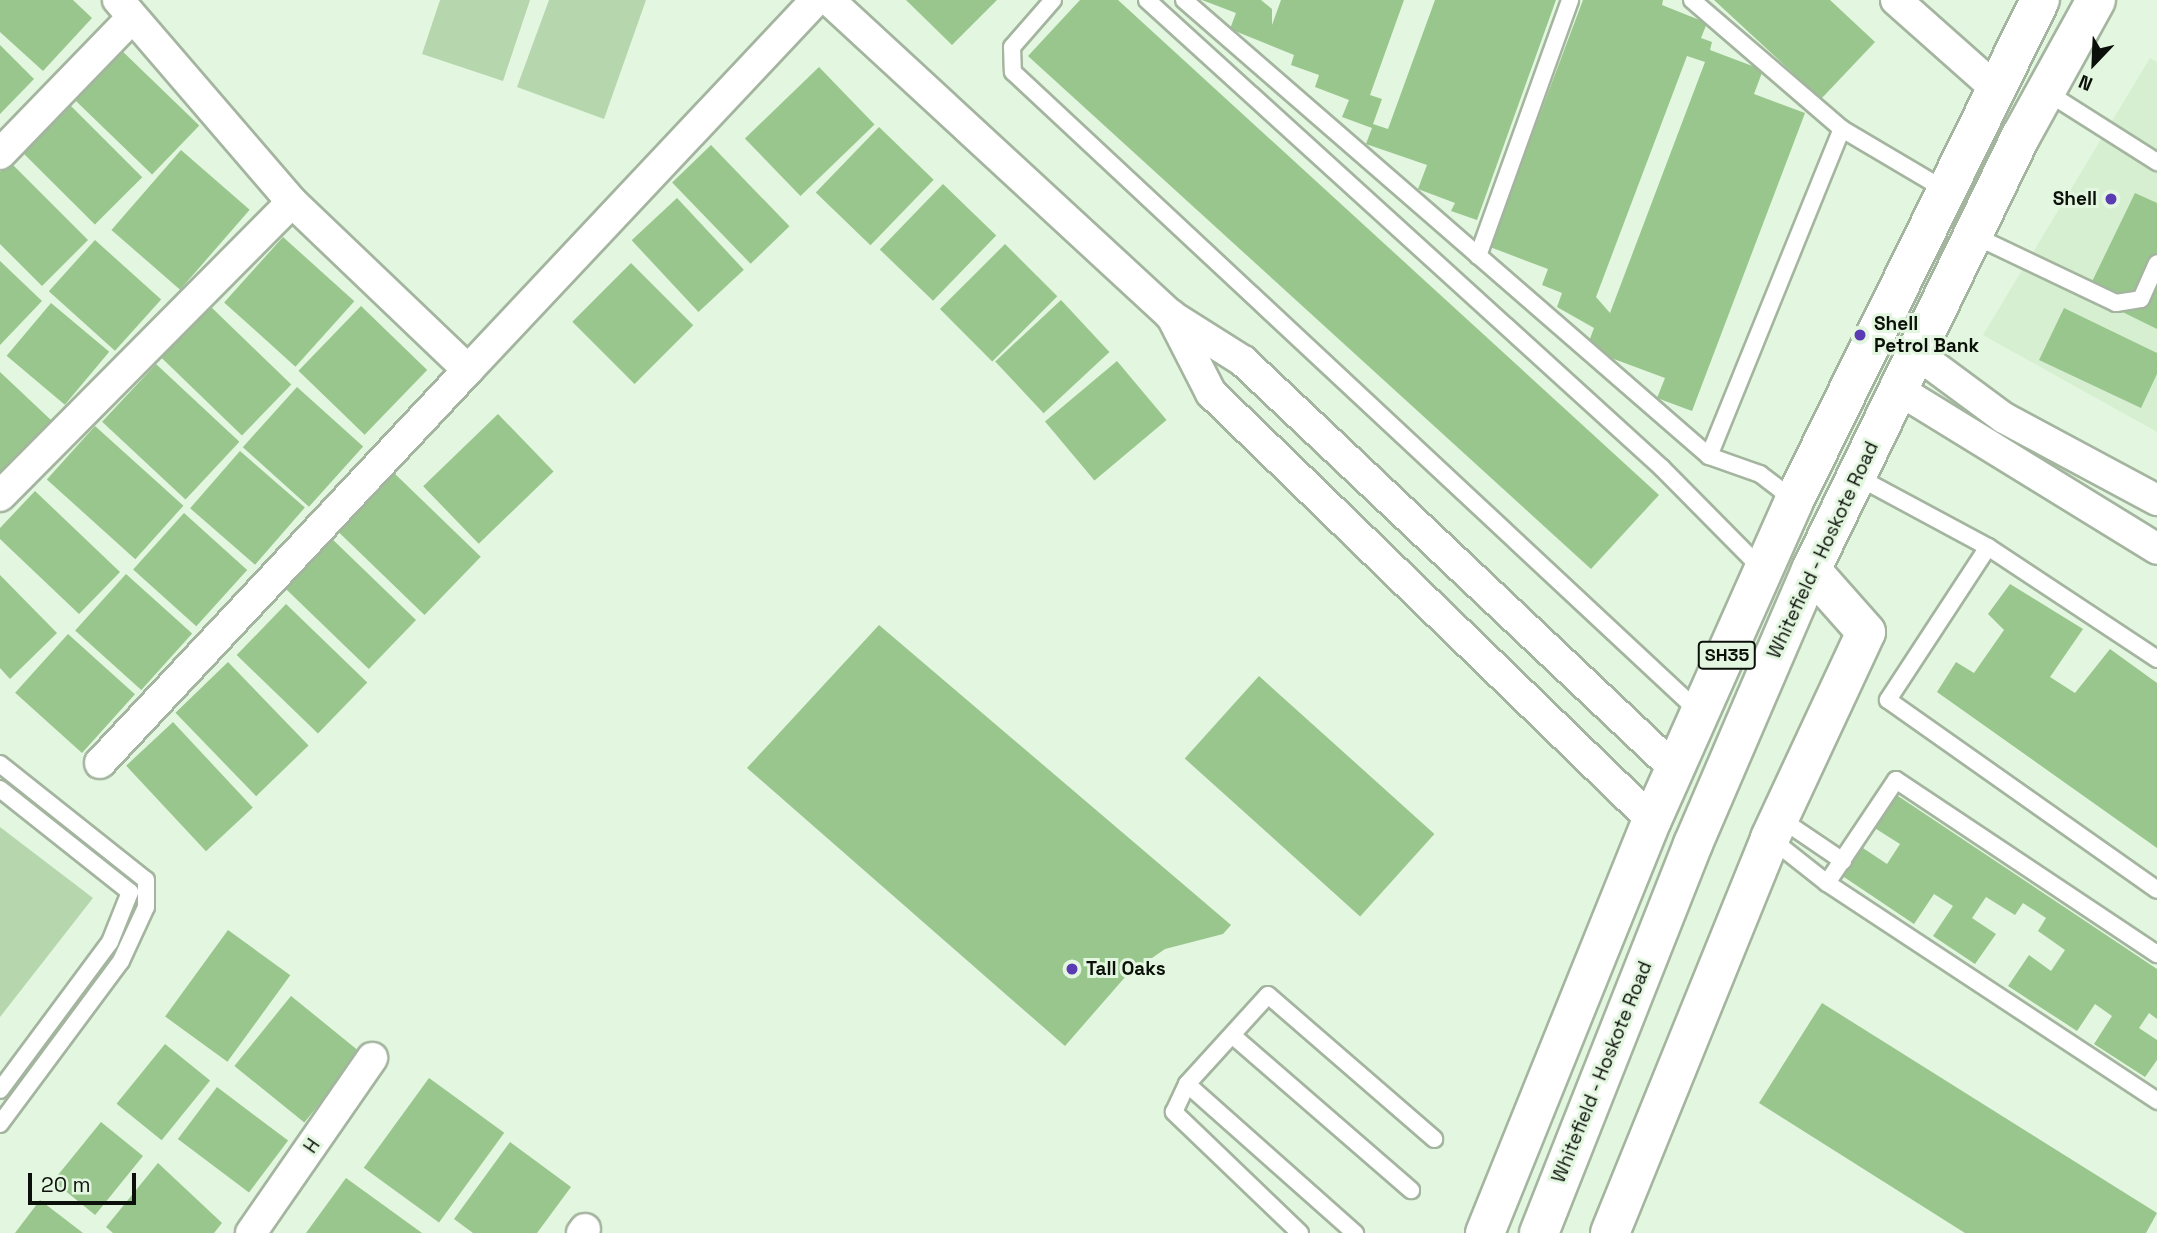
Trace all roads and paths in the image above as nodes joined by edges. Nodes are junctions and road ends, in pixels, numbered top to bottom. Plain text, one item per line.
1 (816, 0) edge
2 (829, 0) edge
3 (1054, 0) edge
4 (1147, 0) edge
5 (1184, 0) edge
6 (1570, 0) edge
7 (1692, 0) edge
8 (1896, 0) edge
9 (2040, 0) edge
10 (2096, 0) edge
11 (125, 9) edge
12 (1994, 88) junction
13 (2045, 91) junction
14 (1842, 129) junction
15 (0, 154) edge
16 (2157, 162) edge
17 (1945, 190) junction
18 (292, 202) junction
19 (1975, 236) junction
20 (1478, 256) junction
21 (2157, 263) edge
22 (1170, 315) junction
23 (1916, 353) junction
24 (468, 370) junction
25 (1899, 390) junction
26 (1709, 456) junction
27 (1856, 476) junction
28 (0, 496) edge
29 (2157, 500) edge
30 (1794, 501) junction
31 (1988, 547) junction
32 (2157, 549) edge
33 (1811, 570) junction
34 (1764, 571) junction
35 (2157, 659) edge
36 (1701, 713) junction
37 (100, 763) dead end
38 (0, 764) edge
39 (1675, 769) junction
40 (0, 789) edge
41 (1652, 820) junction
42 (1776, 828) junction
43 (1843, 861) junction
44 (1827, 883) junction
45 (2157, 890) edge
46 (2157, 954) edge
47 (1232, 1035) junction
48 (372, 1058) dead end
49 (1187, 1084) junction
50 (0, 1090) edge
51 (2157, 1101) edge
52 (0, 1124) edge
53 (1434, 1139) dead end
54 (1411, 1190) dead end
55 (251, 1233) edge
56 (1300, 1233) edge
57 (1355, 1233) edge
58 (1485, 1233) edge
59 (1539, 1233) edge
60 (1610, 1233) edge

1 - 24 street
2 - 22 street
3 - 36 lane
4 - 34 lane
5 - 20 lane
6 - 20 lane
7 - 14 lane
8 - 12 street
9 - 12 main road, SH35
10 - 13 main road, Whitefield - Hoskote Road / SH35
11 - 15 street
11 - 18 street
12 - 17 main road, SH35
13 - 16 lane
13 - 19 main road, Whitefield - Hoskote Road / SH35
14 - 17 lane
14 - 26 lane
17 - 30 main road, SH35
18 - 24 street
18 - 28 street
19 - 21 lane
19 - 23 main road, Whitefield - Hoskote Road / SH35
20 - 26 lane
22 - 39 street
22 - 41 street
23 - 25 main road, Whitefield - Hoskote Road / SH35
23 - 29 street
24 - 37 street
25 - 27 main road, Whitefield - Hoskote Road / SH35
25 - 32 street
26 - 30 lane
27 - 31 lane
27 - 33 main road, Whitefield - Hoskote Road / SH35
30 - 34 main road, SH35
31 - 35 lane
31 - 45 lane
33 - 42 main road
33 - 59 main road, Whitefield - Hoskote Road / SH35
34 - 36 main road, SH35
36 - 39 main road, SH35
38 - 52 lane
39 - 41 main road, SH35
40 - 50 lane
41 - 58 main road, SH35
42 - 43 lane
42 - 44 lane
42 - 60 main road
43 - 44 lane
43 - 46 lane
44 - 51 lane
47 - 49 lane
47 - 53 lane
47 - 54 lane
48 - 55 street, H
49 - 56 lane
49 - 57 lane

